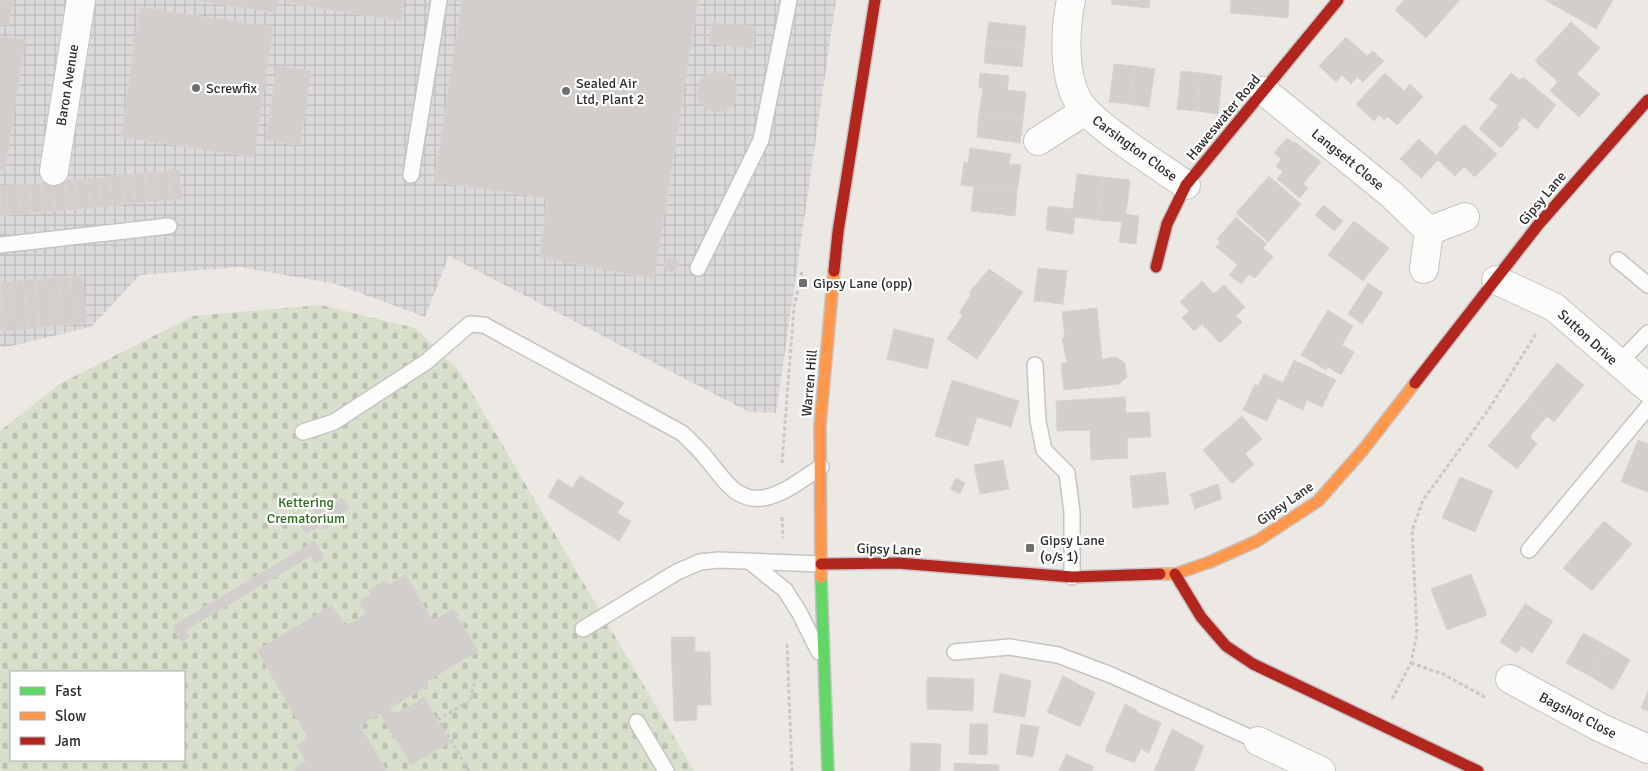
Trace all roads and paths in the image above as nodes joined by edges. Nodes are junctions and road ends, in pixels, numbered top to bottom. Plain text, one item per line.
1 (81, 0) edge
2 (439, 0) edge
3 (789, 0) edge
4 (874, 0) edge
5 (1071, 0) edge
6 (1338, 0) edge
7 (1264, 90) junction
8 (1648, 100) edge
9 (1085, 111) junction
10 (1038, 142) dead end
11 (54, 171) dead end
12 (411, 175) dead end
13 (1186, 185) junction
14 (1465, 218) dead end
15 (169, 226) dead end
16 (1429, 231) junction
17 (0, 245) edge
18 (1618, 260) dead end
19 (1156, 267) dead end
20 (698, 268) dead end
21 (1424, 270) dead end
22 (1496, 280) junction
23 (1648, 285) edge
24 (1540, 327) dead end
25 (1531, 329) dead end
26 (1648, 333) edge
27 (1536, 334) junction
28 (1618, 364) junction
29 (1035, 365) dead end
30 (1648, 388) edge
31 (1648, 407) edge
32 (303, 432) dead end
33 (821, 467) junction
34 (782, 513) dead end
35 (783, 543) dead end
36 (1529, 550) dead end
37 (750, 562) junction
38 (821, 564) junction
39 (1175, 574) junction
40 (1072, 577) junction
41 (583, 629) dead end
42 (787, 636) dead end
43 (955, 652) dead end
44 (823, 662) junction
45 (475, 679) dead end
46 (1510, 679) dead end
47 (1389, 705) dead end
48 (637, 722) dead end
49 (1258, 741) joint
50 (1648, 749) edge
51 (469, 771) edge
52 (666, 771) edge
53 (792, 771) edge
54 (828, 771) edge
55 (1321, 771) edge
56 (1478, 771) edge

1 - 11 street, Baron Avenue
2 - 12 lane
3 - 20 lane
4 - 33 main road, Warren Hill
5 - 9 street, Carsington Close
6 - 7 main road, Haweswater Road
7 - 13 main road, Haweswater Road
7 - 16 street, Langsett Close
8 - 22 main road, Gipsy Lane
9 - 10 street, Carsington Close
9 - 13 street, Carsington Close
13 - 19 main road, Haweswater Road
14 - 16 street
15 - 17 lane
16 - 21 street
18 - 23 lane
22 - 28 street, Sutton Drive
22 - 39 main road, Gipsy Lane
24 - 27 path
25 - 27 path
26 - 28 lane
27 - 47 path
28 - 30 street, Sutton Drive
29 - 40 lane
31 - 36 lane
32 - 33 lane
33 - 38 main road, Warren Hill
34 - 35 path
37 - 38 lane
37 - 41 lane
37 - 44 lane
38 - 40 main road, Gipsy Lane
38 - 44 main road, Warren Hill
39 - 40 main road, Gipsy Lane
39 - 56 main road
42 - 53 path
43 - 49 lane
44 - 54 main road, Warren Hill
45 - 51 path
46 - 50 street, Bagshot Close
48 - 52 lane
49 - 55 street

